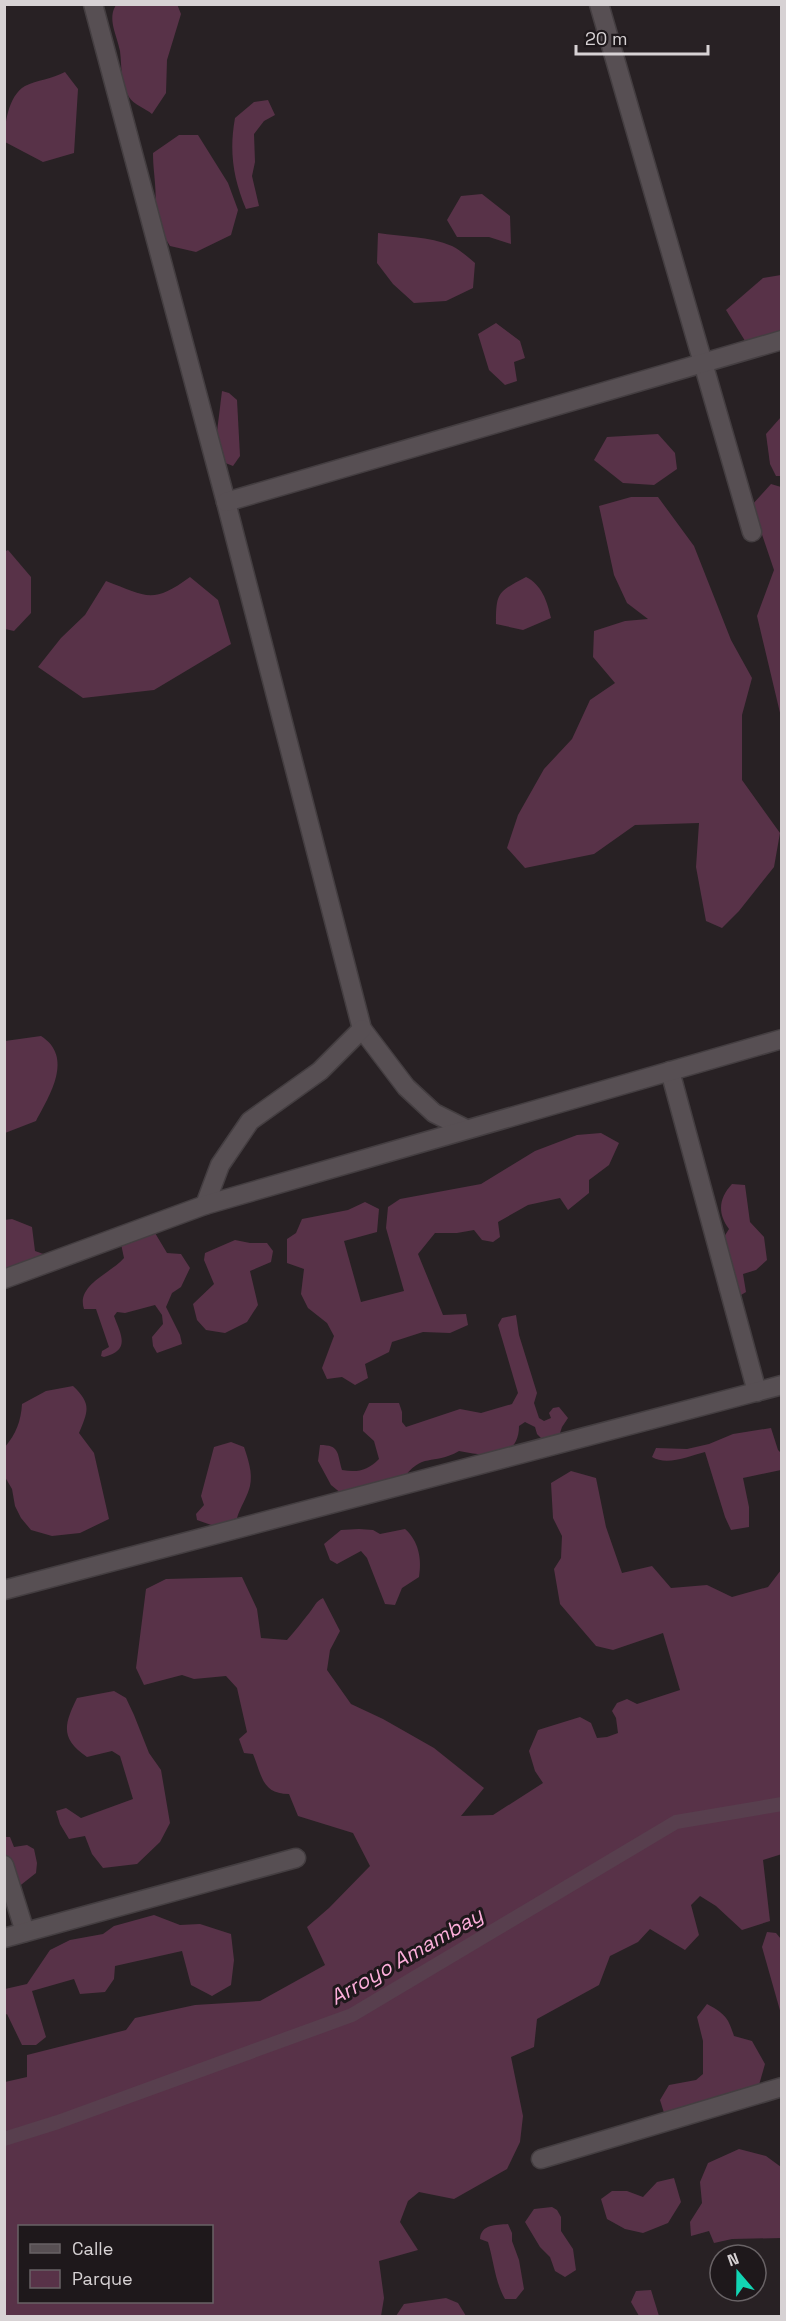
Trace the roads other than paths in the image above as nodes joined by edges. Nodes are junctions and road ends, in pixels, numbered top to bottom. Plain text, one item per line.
1 (93, 4) edge
2 (598, 4) edge
3 (782, 340) edge
4 (702, 362) junction
5 (226, 502) junction
6 (752, 532) dead end
7 (363, 1029) junction
8 (782, 1039) edge
9 (670, 1071) junction
10 (466, 1129) junction
11 (205, 1205) junction
12 (4, 1279) edge
13 (782, 1385) edge
14 (757, 1392) junction
15 (4, 1590) edge
16 (296, 1858) dead end
17 (4, 1865) edge
18 (25, 1932) junction
19 (4, 1938) edge
20 (782, 2087) edge
21 (541, 2158) dead end

1 - 5 street
2 - 4 street
3 - 4 street
4 - 5 street
4 - 6 street
5 - 7 street
7 - 10 street
7 - 11 street
8 - 9 street
9 - 10 street
9 - 14 street
10 - 11 street
11 - 12 street
13 - 14 street
14 - 15 street
16 - 18 street
17 - 18 street
18 - 19 street
20 - 21 street

